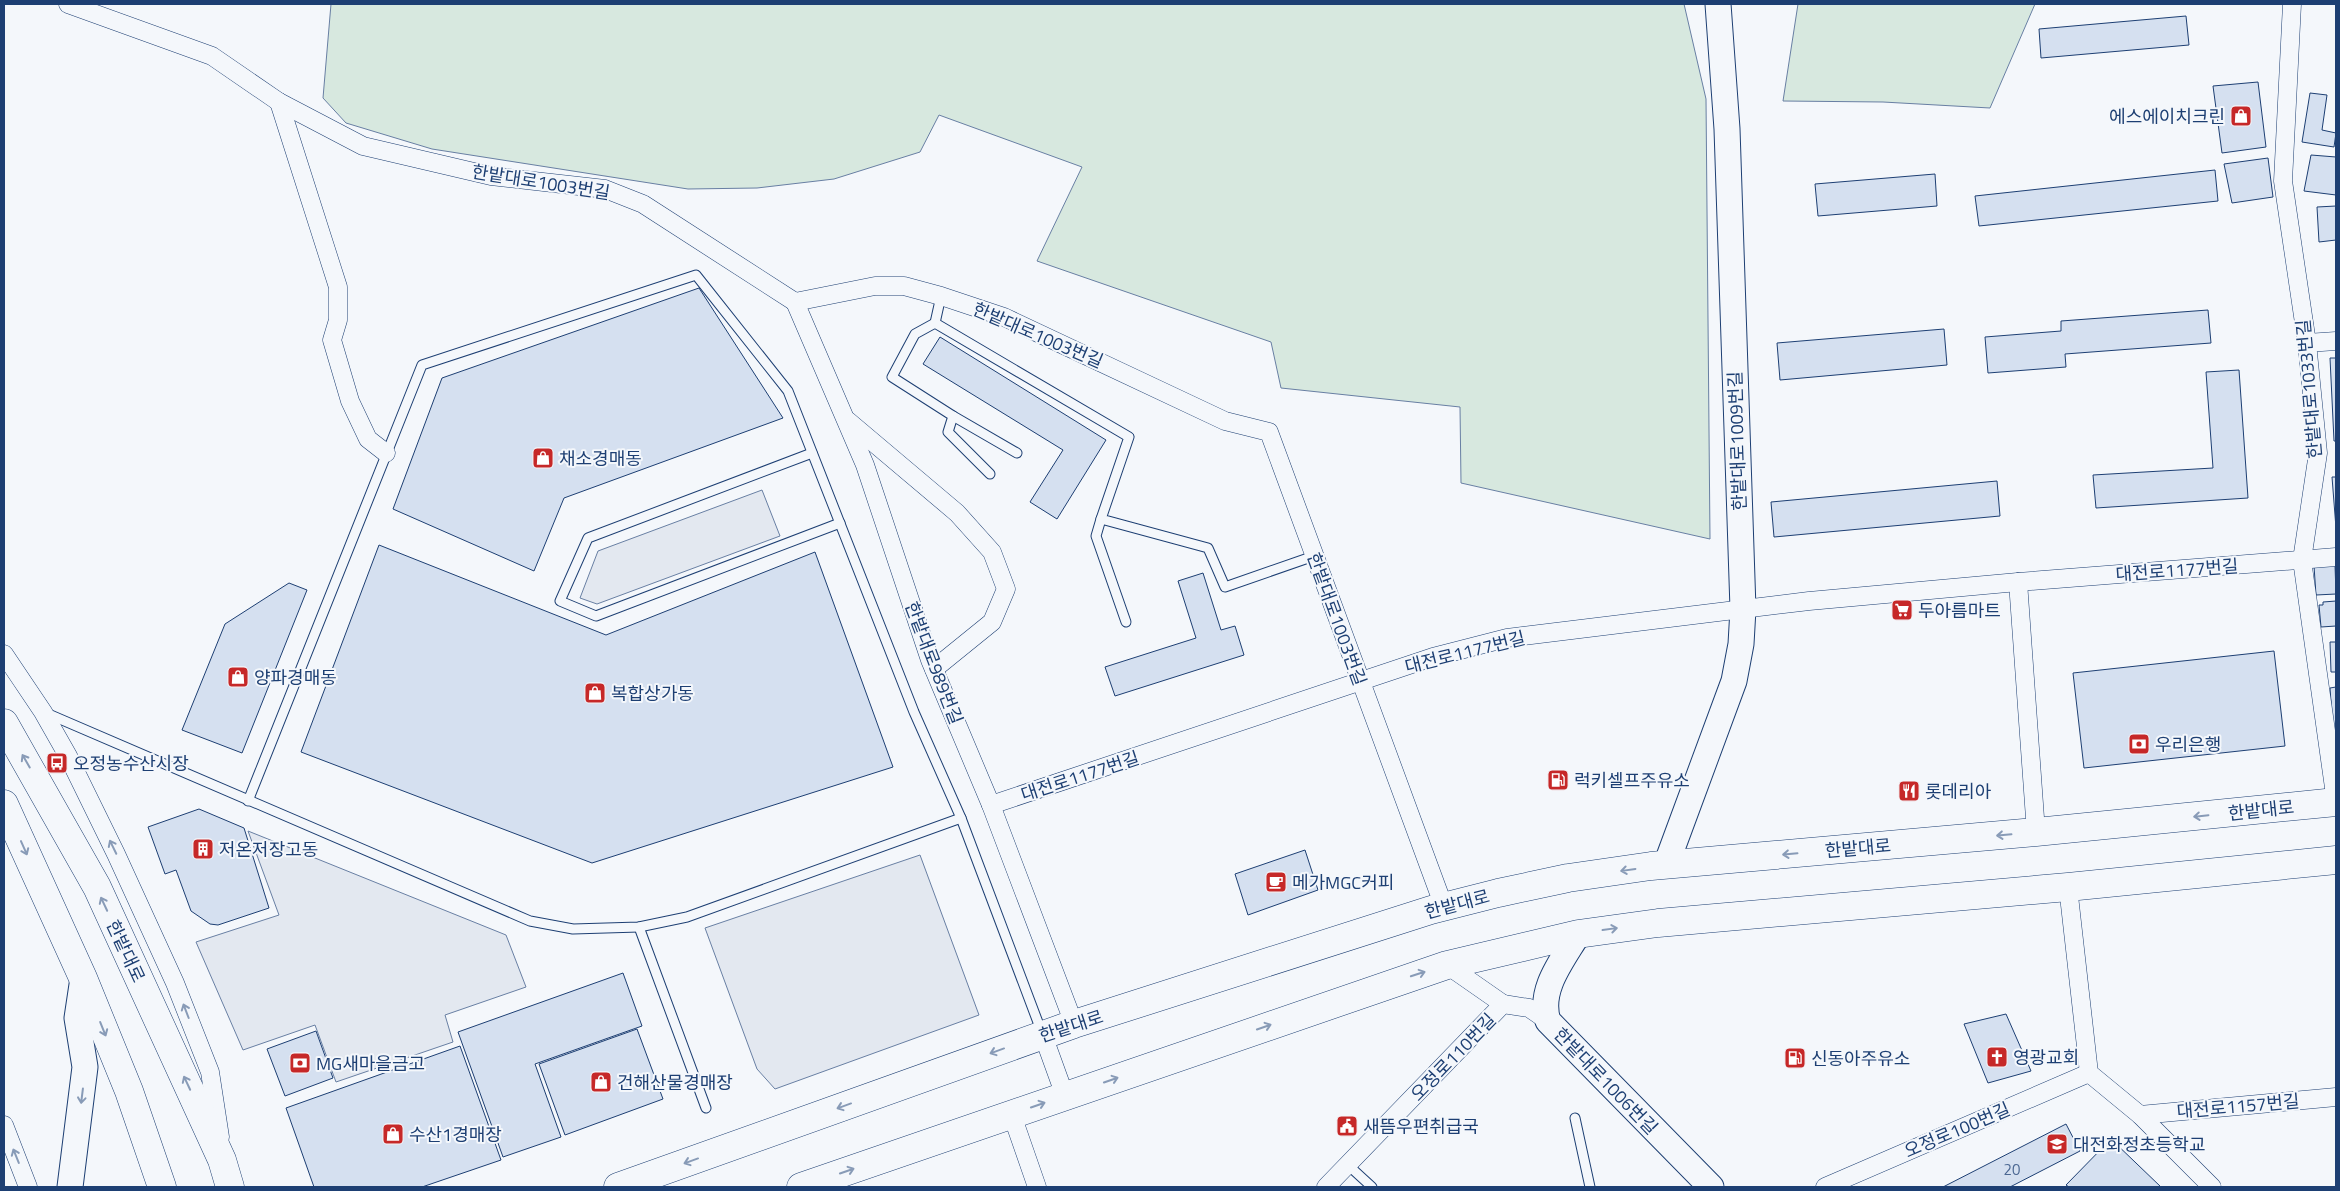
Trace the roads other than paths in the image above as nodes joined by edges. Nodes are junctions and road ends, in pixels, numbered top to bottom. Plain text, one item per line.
1 (68, 4) edge
2 (1718, 4) edge
3 (2292, 4) edge
4 (279, 102) junction
5 (941, 296) junction
6 (795, 302) junction
7 (935, 323) junction
8 (2336, 341) edge
9 (2307, 344) junction
10 (954, 416) junction
11 (846, 419) junction
12 (386, 453) junction
13 (812, 453) junction
14 (1017, 453) dead end
15 (990, 474) dead end
16 (1101, 519) junction
17 (840, 523) junction
18 (1314, 556) junction
19 (2336, 557) edge
20 (2302, 560) junction
21 (2018, 582) junction
22 (1743, 609) junction
23 (1126, 622) dead end
24 (4, 654) edge
25 (934, 669) junction
26 (1360, 682) junction
27 (43, 712) junction
28 (4, 723) edge
29 (248, 801) junction
30 (2336, 802) edge
31 (4, 804) edge
32 (991, 805) junction
33 (960, 818) junction
34 (2036, 832) junction
35 (2336, 860) edge
36 (1666, 865) junction
37 (2068, 888) junction
38 (1444, 907) junction
39 (639, 927) junction
40 (1578, 934) junction
41 (1447, 964) junction
42 (83, 978) junction
43 (1503, 1004) junction
44 (1548, 1021) junction
45 (1074, 1024) junction
46 (1043, 1035) junction
47 (2088, 1073) junction
48 (1065, 1096) junction
49 (2336, 1097) edge
50 (706, 1108) dead end
51 (1012, 1115) junction
52 (2140, 1115) junction
53 (1575, 1118) dead end
54 (4, 1125) edge
55 (222, 1160) junction
56 (1348, 1165) junction
57 (28, 1187) edge
58 (70, 1187) edge
59 (162, 1187) edge
60 (230, 1187) edge
61 (247, 1187) edge
62 (618, 1187) edge
63 (801, 1187) edge
64 (1037, 1187) edge
65 (1326, 1187) edge
66 (1372, 1187) edge
67 (1590, 1187) edge
68 (1711, 1187) edge
69 (1825, 1187) edge
70 (2212, 1187) edge

1 - 4 street, 한밭대로1003번길
2 - 22 street, 한밭대로1009번길
3 - 9 street, 한밭대로1033번길
4 - 6 street, 한밭대로1003번길
4 - 12 street
5 - 6 street, 한밭대로1003번길
5 - 7 lane
5 - 18 street, 한밭대로1003번길
6 - 11 street, 한밭대로989번길
7 - 10 lane
7 - 16 lane
8 - 9 street
9 - 20 street, 한밭대로1033번길
10 - 14 lane
10 - 15 lane
11 - 25 street, 한밭대로989번길
11 - 25 street
12 - 13 lane
12 - 29 lane
13 - 17 lane
13 - 17 lane
16 - 18 lane
16 - 23 lane
17 - 33 lane
18 - 26 street, 한밭대로1003번길
19 - 20 street, 대전로1177번길
20 - 21 street, 대전로1177번길
20 - 30 street, 한밭대로1033번길
21 - 22 street, 대전로1177번길
21 - 34 street
22 - 26 street, 대전로1177번길
22 - 36 street, 한밭대로1009번길
24 - 27 street
25 - 32 street, 한밭대로989번길
26 - 32 street, 대전로1177번길
26 - 38 street, 한밭대로1003번길
27 - 29 lane
55 -> 27 street
55 -> 28 main road, 한밭대로
29 - 39 lane
30 -> 34 main road, 한밭대로
31 -> 42 main road
32 - 45 street, 한밭대로989번길
33 - 39 lane
33 - 46 lane
34 -> 36 main road, 한밭대로
35 - 37 main road
36 -> 38 main road, 한밭대로
40 -> 37 main road
37 - 47 street
38 - 45 main road, 한밭대로
39 - 50 lane
40 - 41 main road
40 - 44 street, 한밭대로1006번길
41 - 43 street
48 -> 41 main road
42 -> 58 street
42 -> 59 main road
43 - 44 street, 오정로110번길
43 - 56 street, 오정로110번길
44 - 68 street, 한밭대로1006번길
45 - 46 main road, 한밭대로
46 - 48 street
46 -> 62 main road, 한밭대로
47 - 52 street
47 - 69 street, 오정로100번길
51 -> 48 main road
49 - 52 street, 대전로1157번길
63 -> 51 main road
51 - 64 street
52 - 70 street
53 - 67 lane
57 -> 54 street
55 - 60 main road, 한밭대로
55 - 61 main road
56 - 65 street, 오정로110번길
56 - 66 lane

